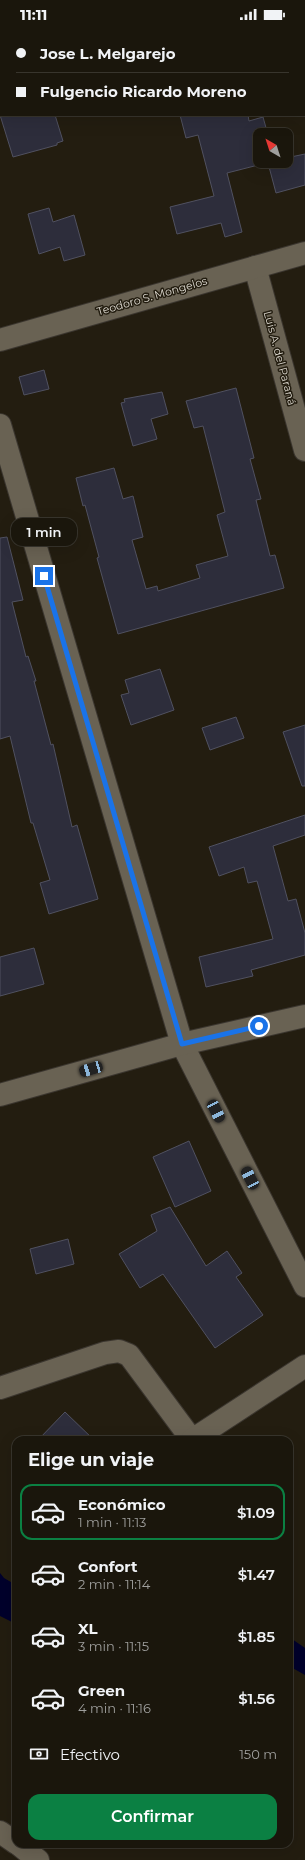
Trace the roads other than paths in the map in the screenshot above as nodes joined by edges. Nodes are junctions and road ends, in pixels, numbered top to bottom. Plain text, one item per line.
1 (305, 253) edge
2 (255, 267) junction
3 (0, 340) edge
4 (0, 425) edge
5 (305, 450) edge
6 (305, 1016) edge
7 (182, 1044) junction
8 (0, 1095) edge
9 (305, 1286) edge
10 (305, 1366) edge
11 (0, 1388) edge
12 (189, 1436) edge
13 (198, 1436) edge
14 (0, 1832) edge
15 (12, 1843) edge
16 (17, 1848) edge
17 (38, 1860) edge

1 - 2 street, Teodoro S. Mongelos
2 - 3 street, Teodoro S. Mongelos
2 - 5 street, Luis A. del Paraná
4 - 7 street
6 - 7 street
7 - 8 street
7 - 9 street
10 - 13 street
11 - 12 street
14 - 15 street
16 - 17 street

